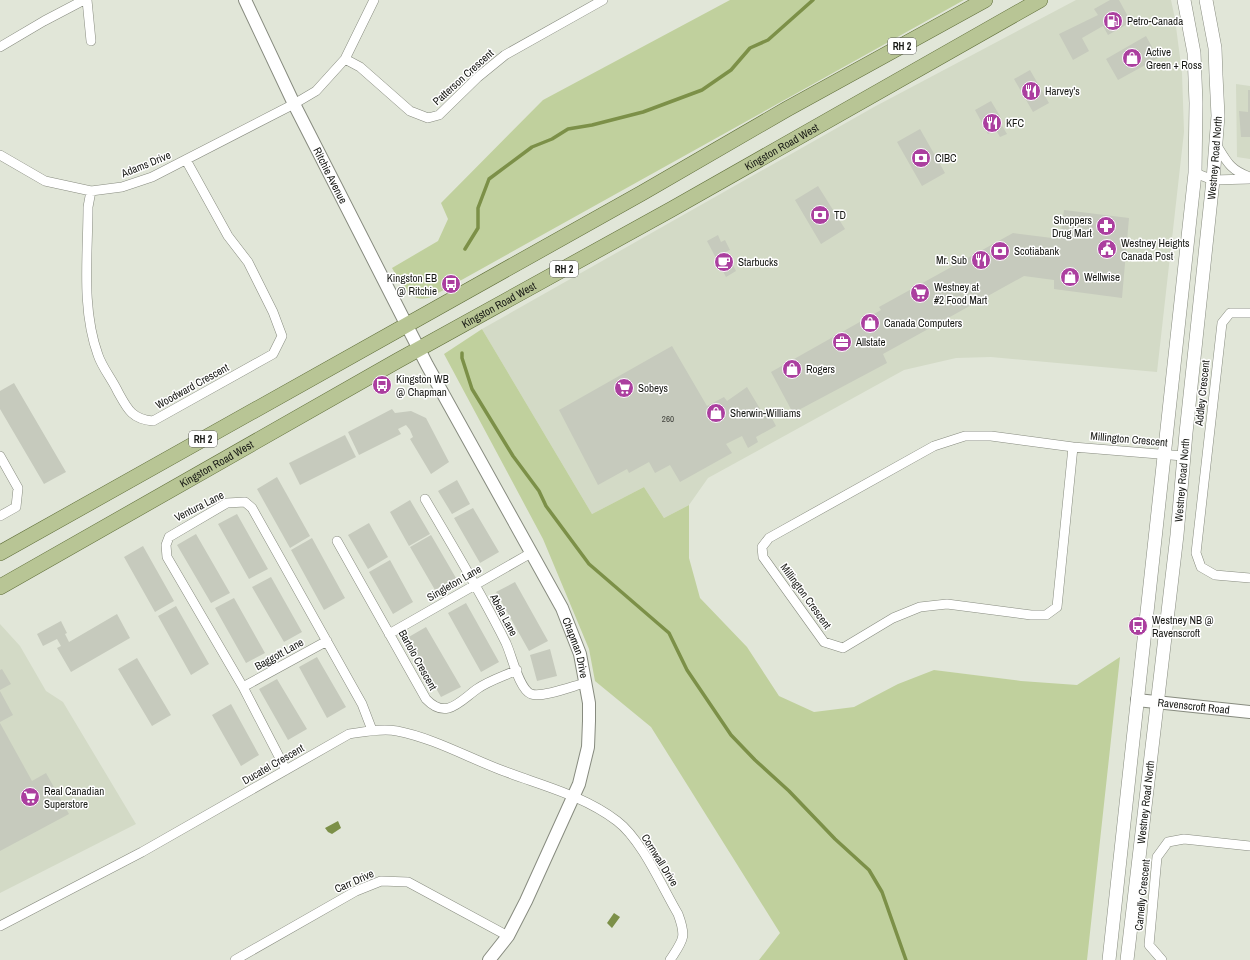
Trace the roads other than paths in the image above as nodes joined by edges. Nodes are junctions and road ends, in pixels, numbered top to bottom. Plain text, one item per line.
1 (86, 0) edge
2 (246, 0) edge
3 (374, 0) edge
4 (602, 0) edge
5 (985, 0) edge
6 (1040, 0) edge
7 (1184, 0) edge
8 (1206, 0) edge
9 (91, 41) dead end
10 (0, 47) edge
11 (345, 59) junction
12 (294, 104) junction
13 (1216, 144) junction
14 (0, 155) edge
15 (186, 160) junction
16 (1195, 173) junction
17 (1250, 178) edge
18 (1213, 180) junction
19 (91, 190) junction
20 (1250, 313) edge
21 (407, 324) junction
22 (419, 349) junction
23 (1175, 360) junction
24 (1193, 362) junction
25 (1074, 447) junction
26 (1165, 454) junction
27 (0, 456) edge
28 (1183, 456) junction
29 (426, 499) dead end
30 (0, 516) edge
31 (337, 541) dead end
32 (531, 553) junction
33 (0, 554) edge
34 (1250, 578) edge
35 (475, 585) junction
36 (0, 587) edge
37 (389, 634) junction
38 (327, 641) junction
39 (517, 670) junction
40 (585, 683) junction
41 (242, 687) junction
42 (1138, 700) junction
43 (1157, 702) junction
44 (1250, 712) edge
45 (372, 730) junction
46 (286, 770) junction
47 (573, 798) junction
48 (1250, 846) edge
49 (0, 926) edge
50 (508, 936) junction
51 (235, 960) edge
52 (489, 960) edge
53 (670, 960) edge
54 (1109, 960) edge
55 (1127, 960) edge
56 (1162, 960) edge

1 - 9 street
1 - 10 street
2 - 12 street, Ritchie Avenue
3 - 11 street, Adams Drive
4 - 11 street, Patterson Crescent
5 - 21 main road, RH 2
6 - 22 main road, Kingston Road West / RH 2
7 - 16 main road, Westney Road North
8 - 13 main road, Westney Road North
11 - 12 street, Adams Drive
12 - 15 street, Adams Drive
12 - 21 street, Ritchie Avenue
13 - 17 street
13 - 18 main road, Westney Road North
14 - 19 street, Adams Drive
15 - 19 street, Adams Drive
15 - 19 street, Woodward Crescent
16 - 18 street
16 - 23 main road, Westney Road North
17 - 18 street
18 - 24 main road, Westney Road North
20 - 34 street, Addley Crescent
21 - 22 street, Ritchie Avenue
21 - 33 main road, RH 2
22 - 32 street, Chapman Drive
22 - 36 main road, Kingston Road West / RH 2
23 - 24 main road
23 - 26 main road, Westney Road North
24 - 28 main road, Westney Road North
25 - 25 street, Millington Crescent
25 - 26 street, Millington Crescent
26 - 28 street, Millington Crescent
26 - 42 main road, Westney Road North
27 - 30 street
28 - 43 main road, Westney Road North
29 - 35 street, Abela Lane
31 - 37 street, Bartolo Crescent
32 - 35 street, Singleton Lane
32 - 40 street, Chapman Drive
35 - 37 street, Singleton Lane
35 - 39 street, Abela Lane
37 - 39 street, Bartolo Crescent
38 - 41 street, Baggott Lane
38 - 41 street, Ventura Lane
38 - 45 street, Ventura Lane
39 - 40 street, Abela Lane
40 - 47 street, Chapman Drive
41 - 46 street, Ventura Lane
42 - 43 street, Ravenscroft Road
42 - 54 main road, Westney Road North
43 - 44 street, Ravenscroft Road
43 - 55 main road, Westney Road North
45 - 46 street, Ducatel Crescent
45 - 47 street, Ducatel Crescent
46 - 49 street, Ducatel Crescent
47 - 50 street, Chapman Drive
47 - 53 street, Cornwall Drive
48 - 56 street, Carnelly Crescent
50 - 51 street, Carr Drive
50 - 52 street, Chapman Drive

